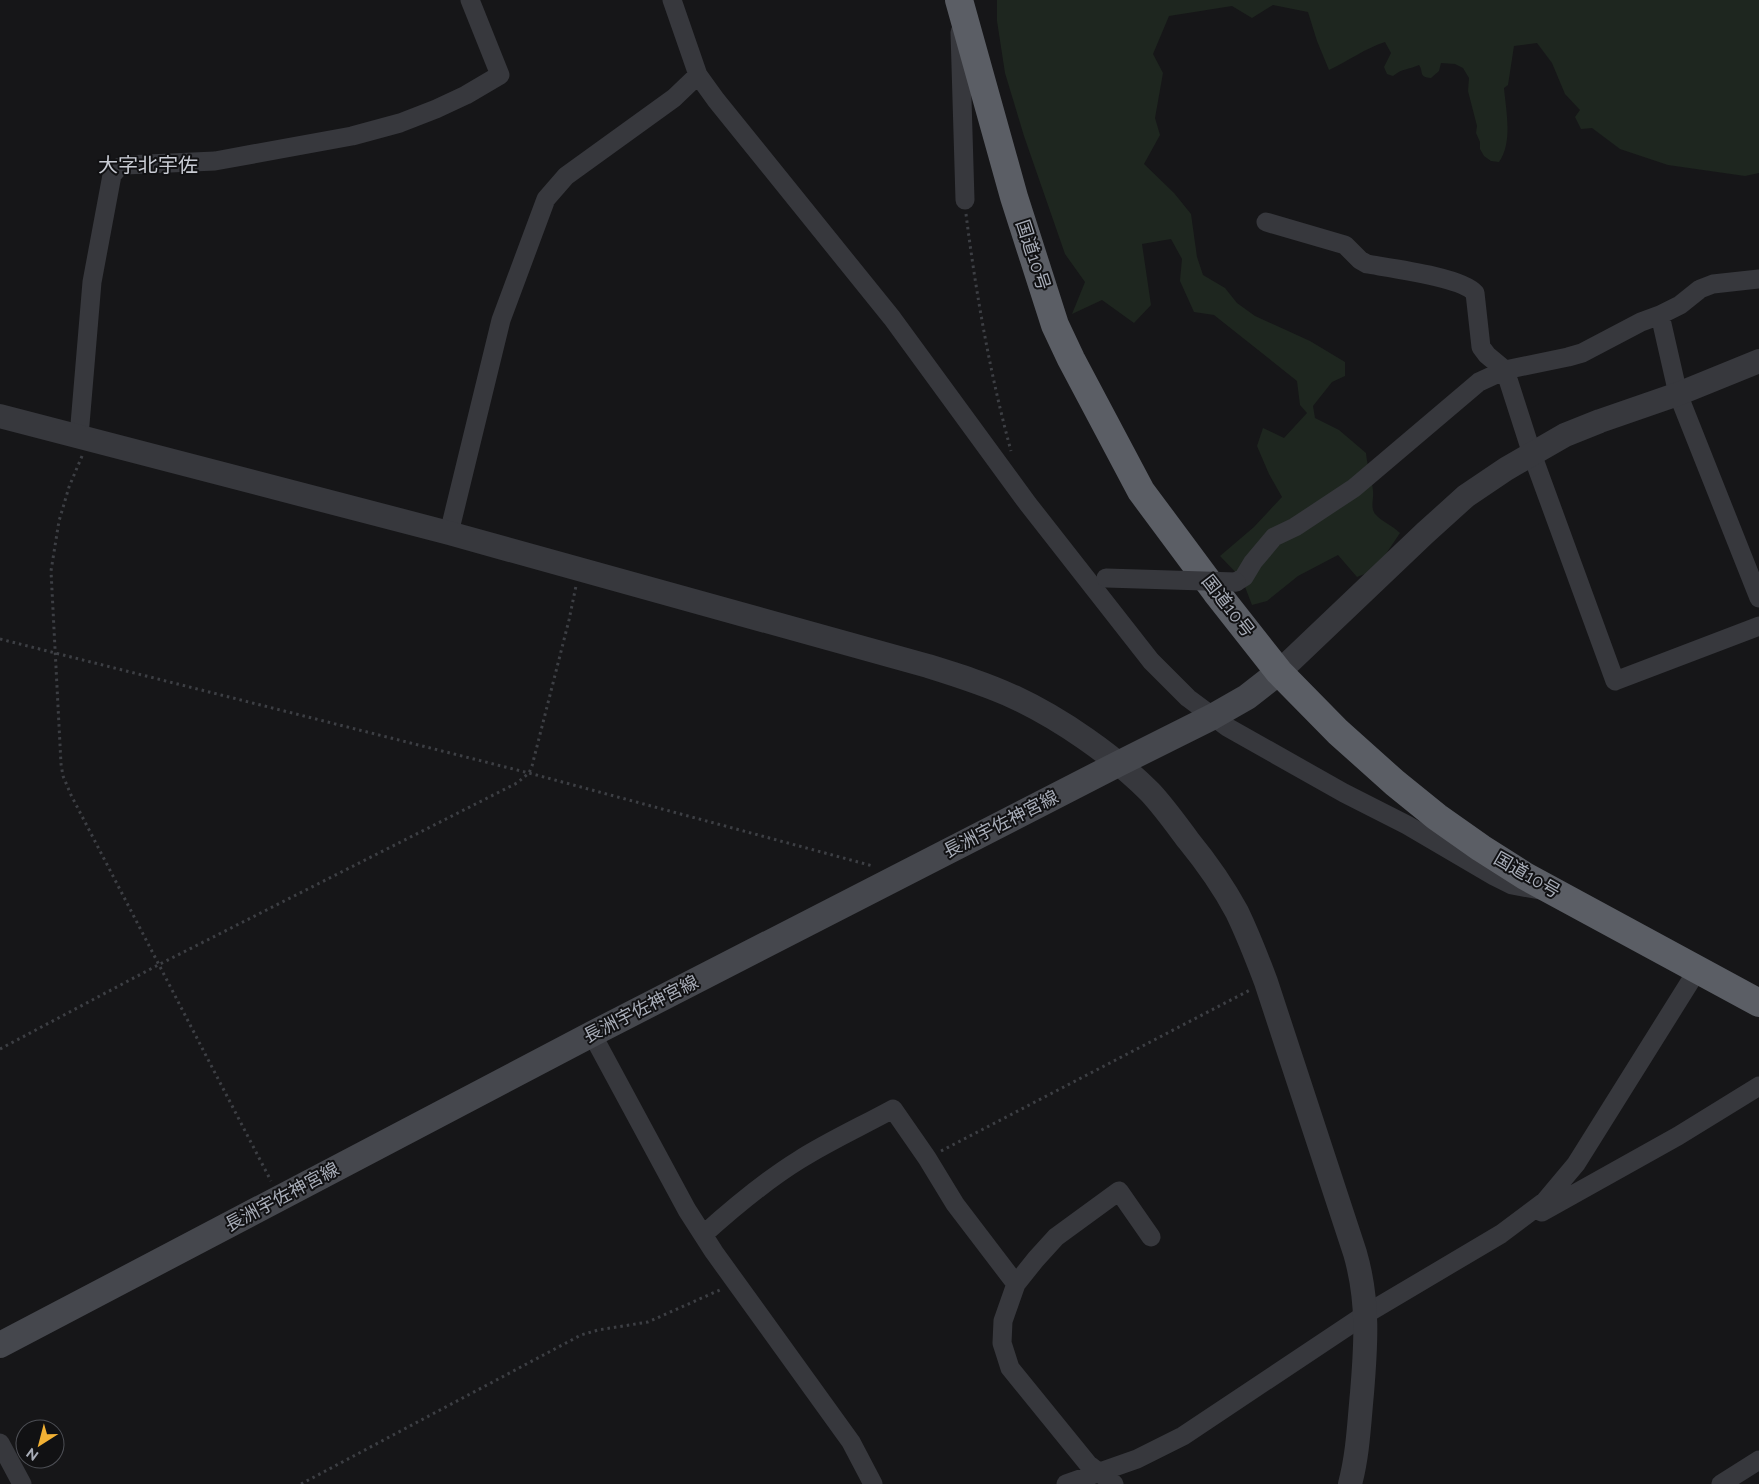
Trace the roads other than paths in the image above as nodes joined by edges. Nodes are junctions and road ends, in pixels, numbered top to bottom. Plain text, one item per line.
1 (470, 0) edge
2 (672, 0) edge
3 (959, 1) edge
4 (698, 74) junction
5 (965, 200) road end
6 (1266, 222) dead end
7 (1759, 279) edge
8 (1660, 315) junction
9 (1759, 361) edge
10 (1504, 370) junction
11 (1678, 394) junction
12 (0, 416) edge
13 (84, 438) junction
14 (1532, 454) junction
15 (449, 533) junction
16 (1084, 576) junction
17 (1759, 598) edge
18 (1759, 626) edge
19 (1279, 672) junction
20 (1212, 718) junction
21 (1118, 764) junction
22 (1557, 893) junction
23 (1698, 969) junction
24 (1759, 1003) edge
25 (592, 1034) junction
26 (1759, 1086) edge
27 (1501, 1234) junction
28 (703, 1235) junction
29 (1151, 1237) dead end
30 (1016, 1284) junction
31 (1366, 1314) junction
32 (0, 1345) edge
33 (0, 1443) edge
34 (1759, 1460) edge
35 (1099, 1472) junction
36 (22, 1484) edge
37 (873, 1484) edge
38 (1066, 1484) edge
39 (1114, 1484) edge
40 (1350, 1484) edge
41 (1722, 1484) edge

1 - 13 street
2 - 4 street
3 - 5 street
3 - 19 highway, 国道10号
4 - 15 street
4 - 16 street
6 - 10 street
7 - 8 street
8 - 10 street
8 - 11 street
9 - 11 street
10 - 14 street
10 - 16 street, bridge
11 - 14 street
11 - 17 street
12 - 13 street
13 - 15 street
14 - 18 street
14 - 19 street
15 - 21 street
16 - 20 street
19 - 20 main road, 長洲宇佐神宮線
19 - 22 highway, 国道10号
20 - 21 main road, 長洲宇佐神宮線
20 - 22 street
21 - 25 main road, 長洲宇佐神宮線
21 - 31 street
22 - 23 highway, 国道10号
23 - 24 highway, 国道10号
23 - 27 street
25 - 28 street
25 - 32 main road, 長洲宇佐神宮線
26 - 27 street
27 - 31 street
28 - 30 street
28 - 37 street
29 - 30 street
30 - 35 street
31 - 35 street
31 - 40 street
33 - 36 street
34 - 41 street
35 - 38 street
35 - 39 street

